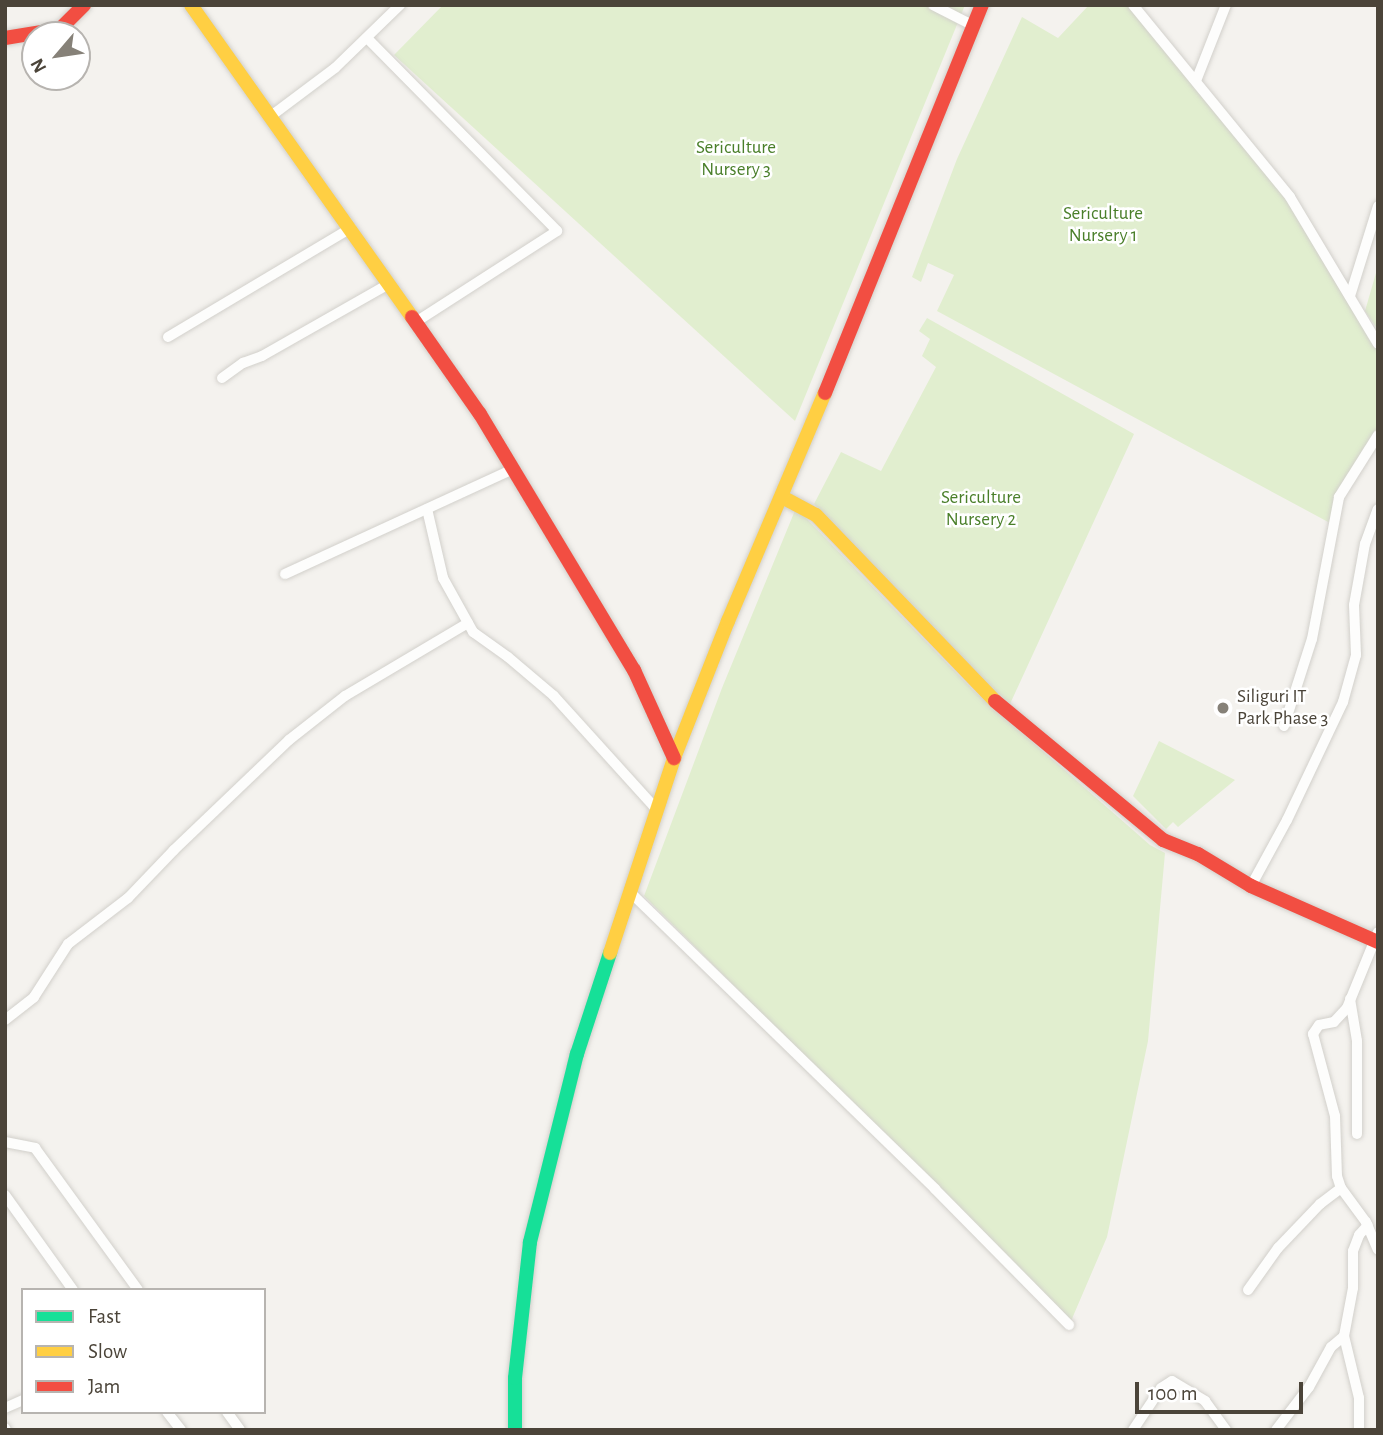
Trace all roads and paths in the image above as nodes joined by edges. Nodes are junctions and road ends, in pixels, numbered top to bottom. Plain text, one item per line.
1 (84, 5) edge
2 (191, 5) edge
3 (400, 5) edge
4 (933, 5) edge
5 (982, 5) edge
6 (1133, 5) edge
7 (1226, 5) edge
8 (974, 26) junction
9 (5, 38) edge
10 (367, 38) junction
11 (1196, 81) junction
12 (271, 116) junction
13 (1378, 206) edge
14 (351, 228) junction
15 (389, 284) junction
16 (1350, 296) junction
17 (416, 322) junction
18 (168, 337) dead end
19 (1378, 344) edge
20 (222, 378) dead end
21 (1378, 435) edge
22 (513, 469) junction
23 (782, 497) junction
24 (427, 509) junction
25 (1378, 509) edge
26 (285, 574) dead end
27 (468, 623) junction
28 (1284, 726) dead end
29 (674, 758) junction
30 (657, 810) junction
31 (1251, 886) junction
32 (631, 893) junction
33 (1376, 938) edge
34 (1350, 999) junction
35 (5, 1020) edge
36 (1357, 1134) dead end
37 (5, 1142) edge
38 (1340, 1188) junction
39 (5, 1195) edge
40 (1368, 1225) junction
41 (1378, 1250) edge
42 (73, 1288) edge
43 (137, 1288) edge
44 (1248, 1290) dead end
45 (1069, 1325) dead end
46 (1344, 1336) junction
47 (21, 1401) edge
48 (5, 1408) edge
49 (169, 1414) edge
50 (228, 1414) edge
51 (181, 1430) edge
52 (240, 1430) edge
53 (515, 1430) edge
54 (1133, 1430) edge
55 (1226, 1430) edge
56 (1276, 1430) edge
57 (1359, 1430) edge

1 - 9 street
2 - 12 street
3 - 10 street
4 - 8 street
5 - 8 street
6 - 11 street
7 - 11 street
8 - 23 street
10 - 12 street
10 - 17 street
11 - 16 street
12 - 14 street
13 - 16 street
14 - 15 street
14 - 18 street
15 - 17 street
15 - 20 street
16 - 19 street
17 - 22 street
21 - 28 street
22 - 24 street
22 - 29 street
23 - 29 street
23 - 31 street
24 - 26 street
24 - 27 street
25 - 31 street
27 - 30 street
27 - 35 street
29 - 30 street
30 - 32 street
31 - 33 street
32 - 45 street
32 - 53 street
33 - 34 street
34 - 36 street
34 - 38 street
37 - 43 street
38 - 40 street
38 - 44 street
39 - 42 street
40 - 41 street
40 - 46 street
46 - 56 street
46 - 57 street
47 - 48 street
49 - 51 street
50 - 52 street
54 - 55 street

